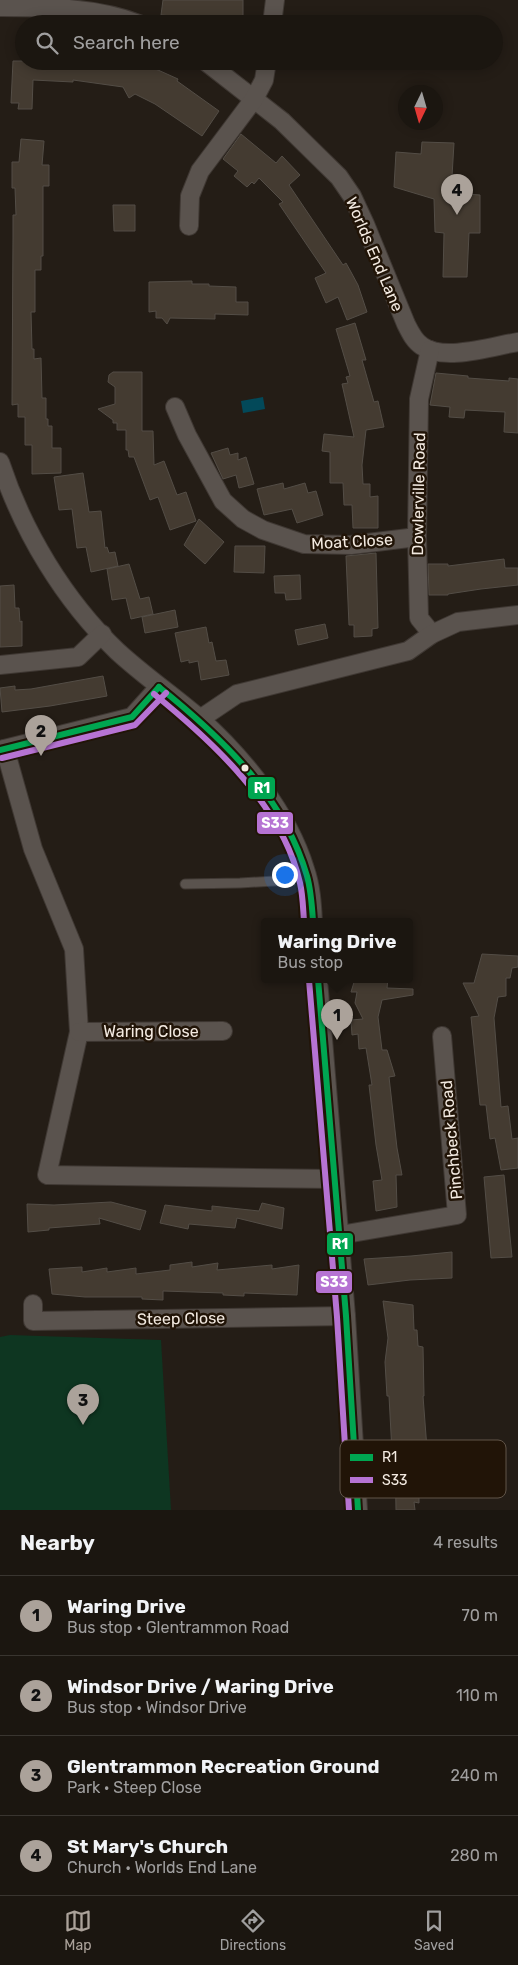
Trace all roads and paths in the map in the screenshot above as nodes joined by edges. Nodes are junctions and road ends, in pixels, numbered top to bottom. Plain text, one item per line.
1 (275, 0) edge
2 (81, 5) edge
3 (0, 7) edge
4 (111, 15) edge
5 (273, 15) edge
6 (217, 70) edge
7 (266, 70) edge
8 (254, 99) junction
9 (189, 226) dead end
10 (518, 342) edge
11 (430, 350) junction
12 (175, 408) dead end
13 (0, 462) edge
14 (417, 537) junction
15 (518, 615) edge
16 (102, 634) junction
17 (432, 634) junction
18 (0, 665) edge
19 (159, 687) junction
20 (200, 719) junction
21 (2, 750) edge
22 (308, 879) junction
23 (185, 884) dead end
24 (313, 918) edge
25 (318, 983) edge
26 (223, 1031) dead end
27 (80, 1032) junction
28 (442, 1036) dead end
29 (334, 1179) junction
30 (340, 1235) junction
31 (33, 1304) dead end
32 (346, 1316) junction
33 (354, 1440) edge

1 - 5 street
2 - 3 street
2 - 4 street
6 - 8 street, Worlds End Lane
7 - 8 street
8 - 9 street
8 - 11 street, Worlds End Lane
10 - 11 street
11 - 14 street, Dowlerville Road
12 - 14 street, Moat Close
13 - 16 street
14 - 17 street, Dowlerville Road
15 - 17 street
16 - 18 street
16 - 19 street
17 - 20 street
19 - 20 street
19 - 21 street
20 - 22 street
21 - 27 street
22 - 23 lane
22 - 24 street
25 - 29 street
26 - 27 street, Waring Close
27 - 29 street
28 - 30 street, Pinchbeck Road
29 - 30 street
30 - 32 street
31 - 32 street, Steep Close
32 - 33 street

